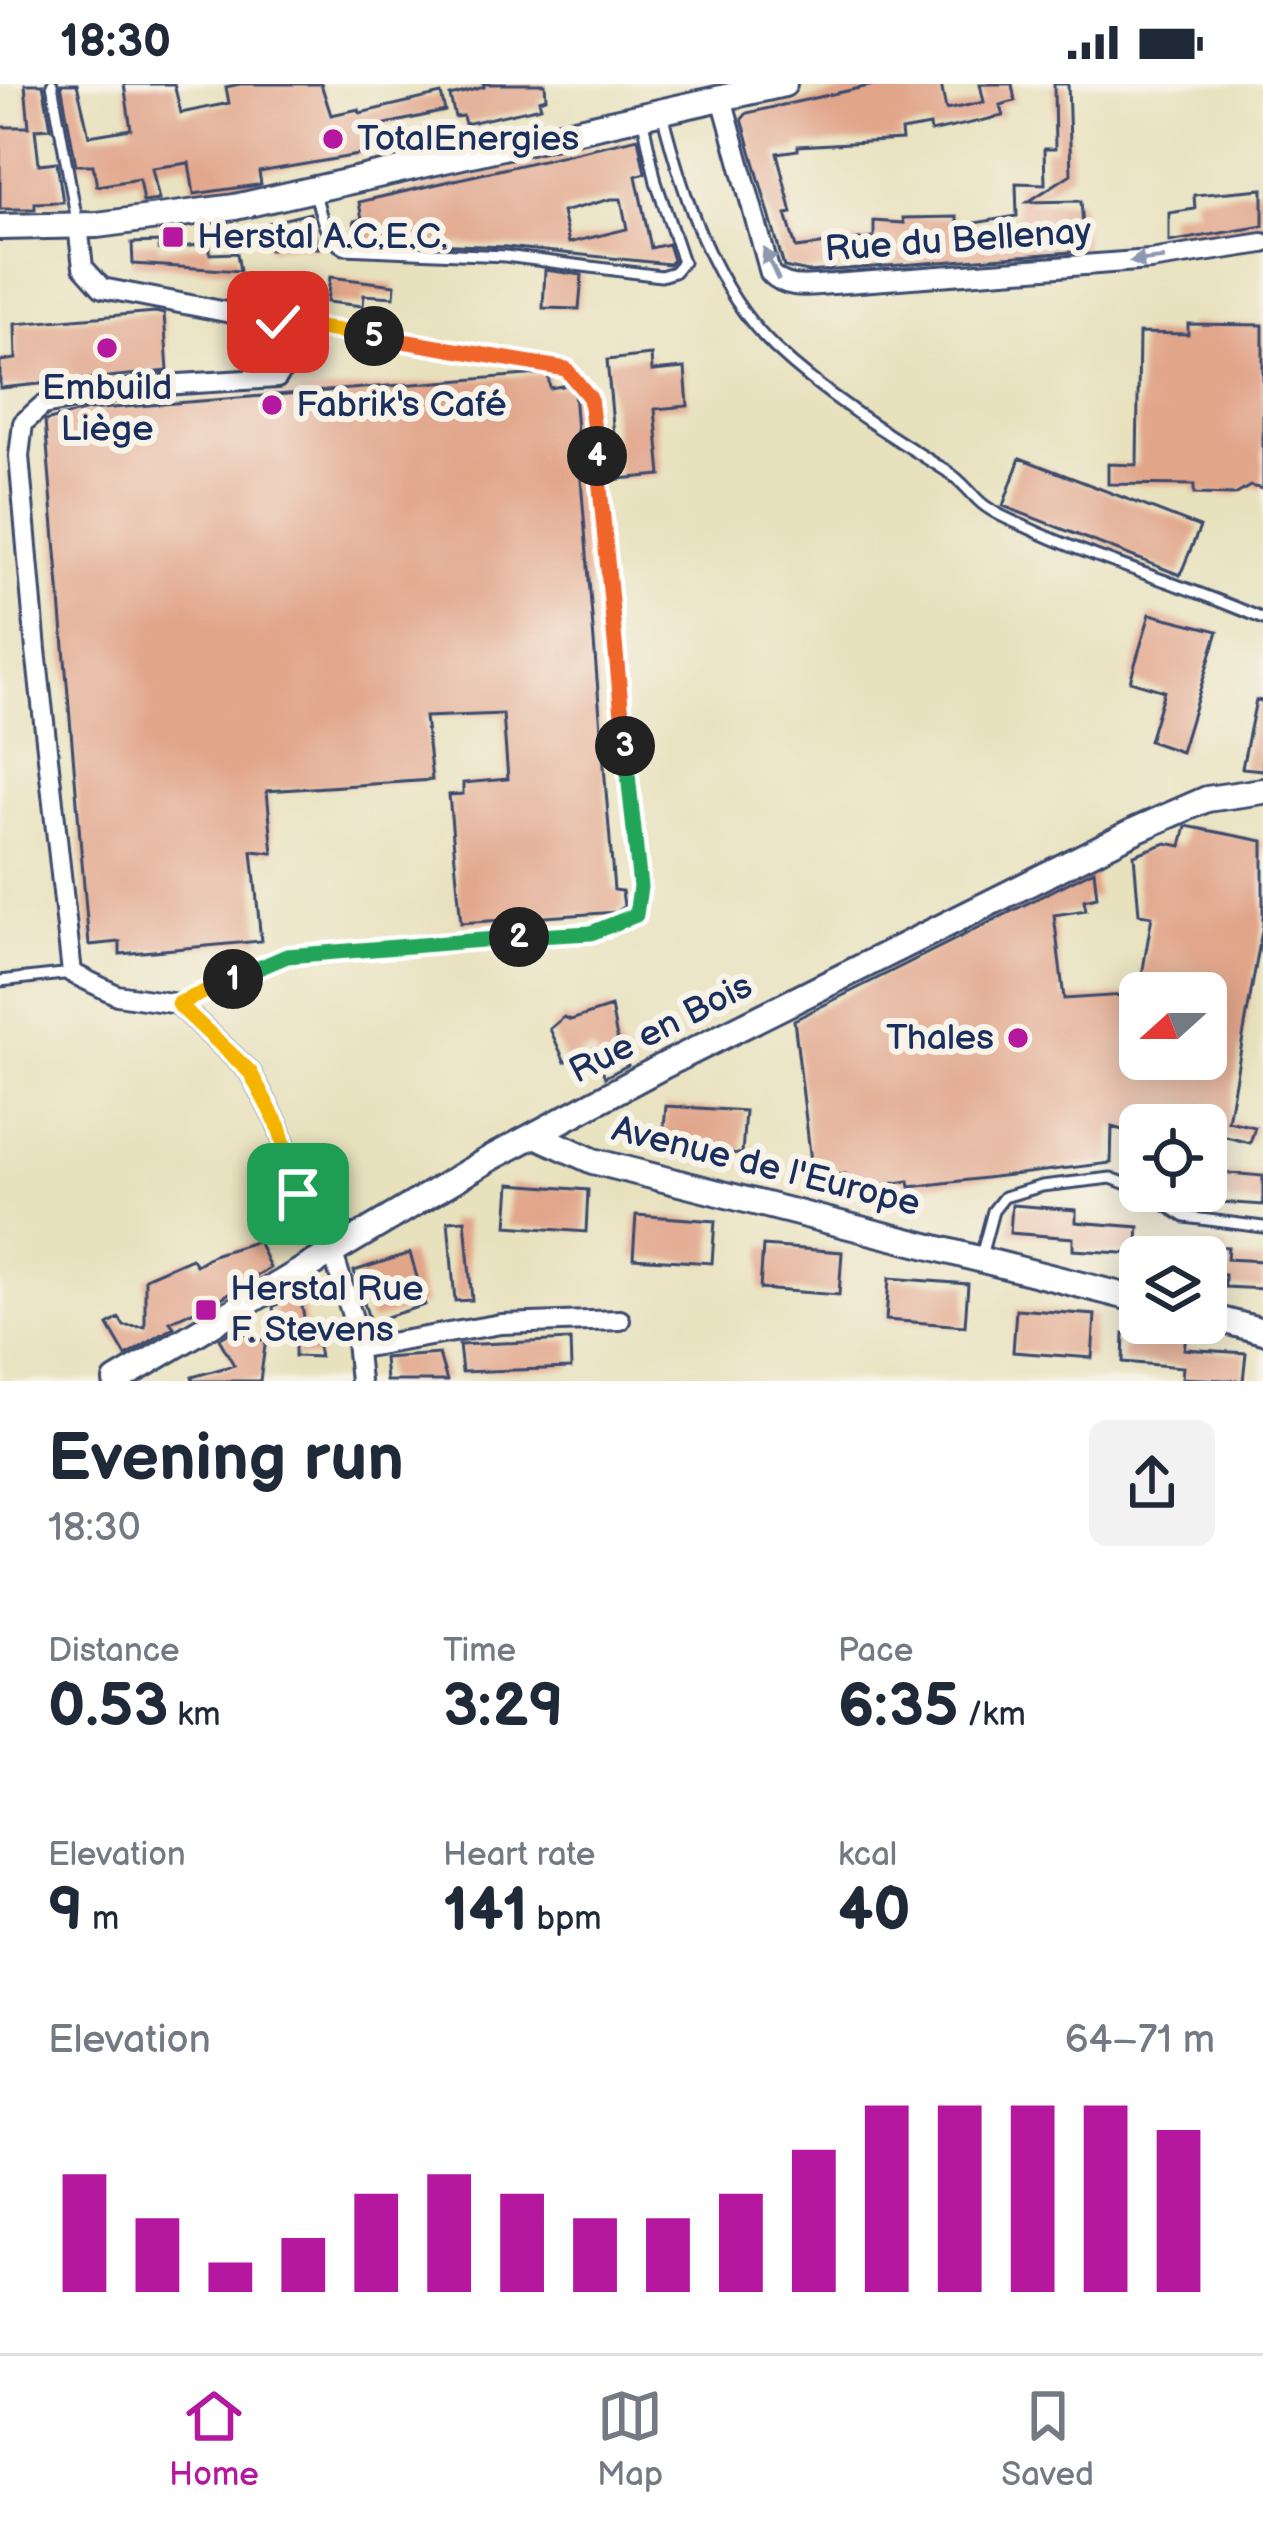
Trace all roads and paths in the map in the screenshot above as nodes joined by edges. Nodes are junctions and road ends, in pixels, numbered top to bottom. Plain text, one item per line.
1 (52, 84) edge
2 (784, 84) edge
3 (722, 98) junction
4 (652, 114) junction
5 (315, 190) junction
6 (78, 226) junction
7 (0, 227) edge
8 (1263, 243) edge
9 (278, 322) junction
10 (1263, 619) edge
11 (1263, 791) edge
12 (72, 974) junction
13 (0, 981) edge
14 (178, 1004) junction
15 (536, 1136) junction
16 (1119, 1181) edge
17 (1177, 1212) edge
18 (1263, 1227) edge
19 (332, 1250) junction
20 (980, 1260) junction
21 (1119, 1295) edge
22 (620, 1320) dead end
23 (1227, 1322) edge
24 (1263, 1331) edge
25 (360, 1348) junction
26 (116, 1381) edge
27 (360, 1381) edge

1 - 6 lane
2 - 3 street
3 - 4 street
8 -> 3 street, Rue du Bellenay
4 - 5 street
4 - 5 lane
4 - 10 lane
5 - 6 street
6 - 7 street
6 - 9 street
9 - 12 street
9 - 14 lane
11 - 15 street, Rue en Bois
12 - 13 lane
12 - 14 street
14 - 19 street
15 - 19 street, Rue en Bois
15 - 20 street, Avenue de l'Europe
16 - 20 lane
17 - 18 lane
19 - 25 street
19 - 26 street, Rue en Bois
20 - 21 street, Avenue de l'Europe
22 - 25 street
23 - 24 street
25 - 27 street

